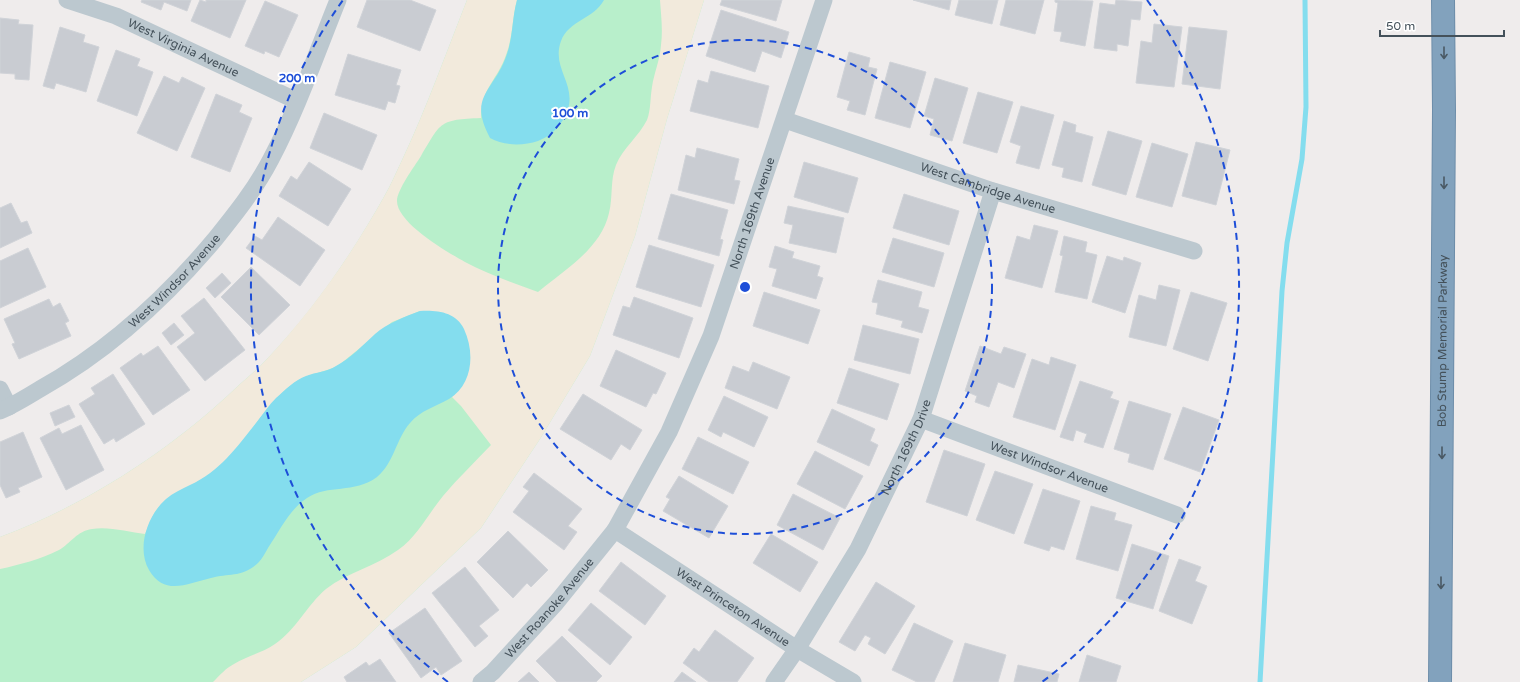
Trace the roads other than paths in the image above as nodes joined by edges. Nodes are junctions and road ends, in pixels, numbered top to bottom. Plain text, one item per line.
1 (67, 0) edge
2 (338, 0) edge
3 (824, 0) edge
4 (1443, 0) edge
5 (297, 101) junction
6 (785, 120) junction
7 (994, 191) junction
8 (1194, 251) dead end
9 (0, 389) edge
10 (4, 409) edge
11 (921, 419) junction
12 (1177, 515) dead end
13 (615, 530) junction
14 (797, 649) junction
15 (480, 682) edge
16 (774, 682) edge
17 (852, 682) edge
18 (1440, 682) edge

1 - 5 street, West Virginia Avenue
2 - 5 street, West Windsor Avenue
3 - 6 street, North 169th Avenue
4 -> 18 highway, Bob Stump Memorial Parkway
5 - 10 street, West Windsor Avenue
6 - 7 street, West Cambridge Avenue
6 - 13 street, North 169th Avenue
7 - 8 street, West Cambridge Avenue
7 - 11 street, North 169th Drive
9 - 10 street
11 - 12 street, West Windsor Avenue
11 - 14 street, North 169th Drive
13 - 14 street, West Princeton Avenue
13 - 15 street, West Roanoke Avenue
14 - 16 street, North 169th Drive
14 - 17 street, West Princeton Avenue

